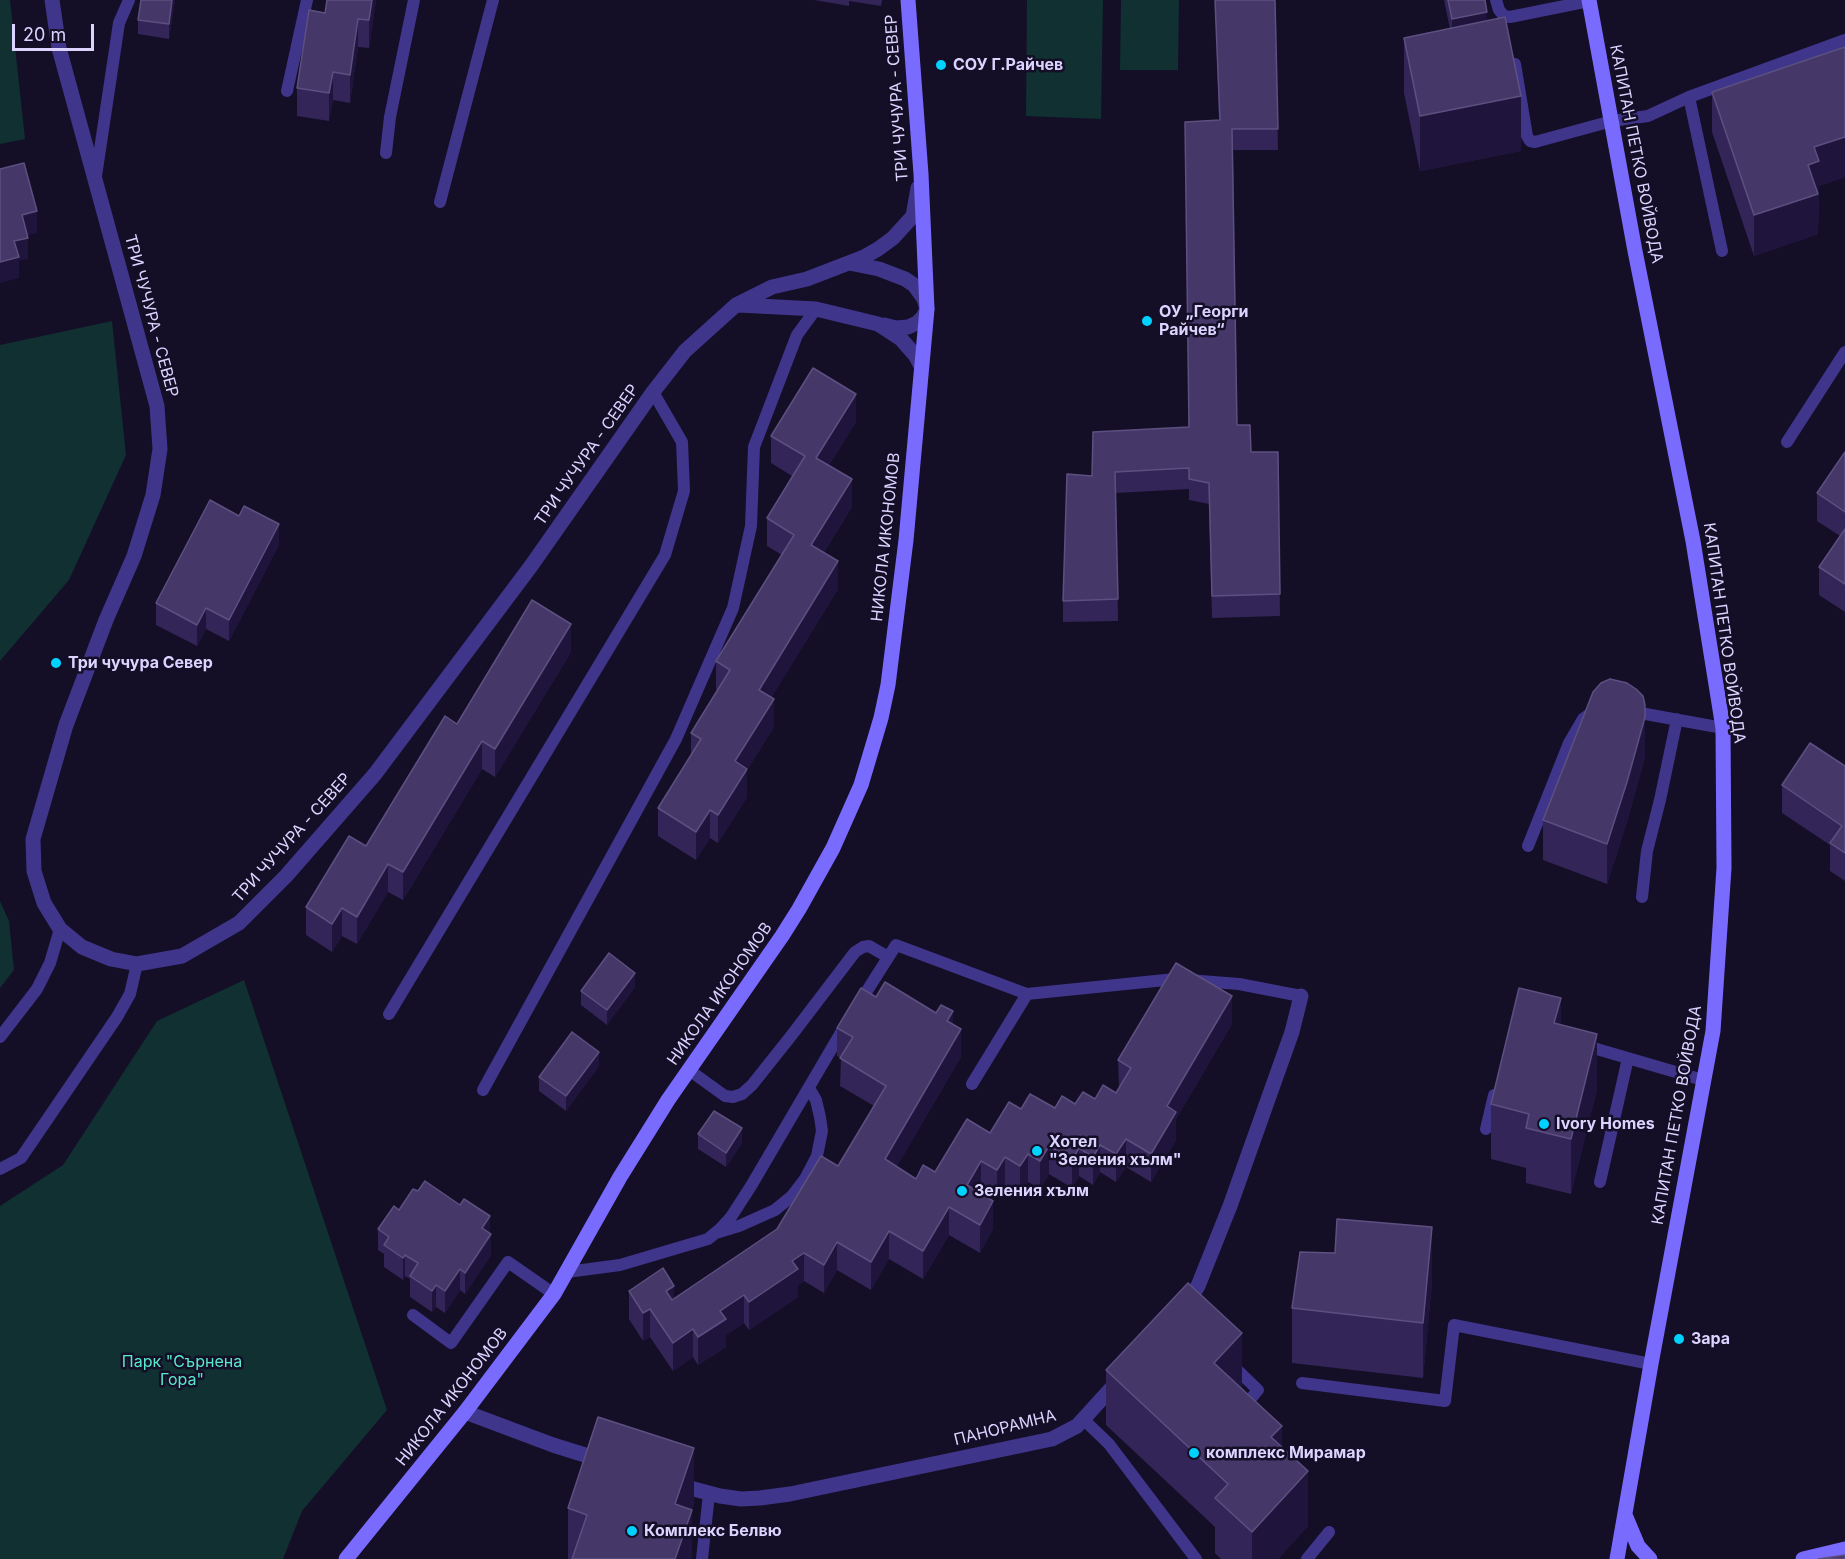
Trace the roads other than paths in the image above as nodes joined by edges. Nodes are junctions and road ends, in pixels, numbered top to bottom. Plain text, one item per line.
1 (52, 0) edge
2 (129, 0) edge
3 (307, 0) edge
4 (414, 0) edge
5 (494, 0) edge
6 (908, 0) edge
7 (1496, 0) edge
8 (1589, 0) edge
9 (1845, 40) edge
10 (1515, 64) edge
11 (287, 91) dead end
12 (1689, 97) junction
13 (1612, 121) junction
14 (386, 153) dead end
15 (921, 174) junction
16 (95, 177) junction
17 (440, 202) dead end
18 (1722, 251) dead end
19 (849, 263) junction
20 (736, 305) junction
21 (816, 309) junction
22 (927, 309) junction
23 (878, 324) junction
24 (1845, 352) edge
25 (921, 366) junction
26 (653, 392) junction
27 (1787, 442) dead end
28 (1602, 709) edge
29 (1618, 709) edge
30 (1677, 719) junction
31 (1723, 728) junction
32 (1528, 846) dead end
33 (1642, 897) dead end
34 (60, 929) junction
35 (888, 957) junction
36 (137, 964) junction
37 (1027, 994) junction
38 (1301, 996) joint
39 (389, 1014) dead end
40 (0, 1037) edge
41 (1572, 1042) edge
42 (1628, 1058) junction
43 (689, 1070) junction
44 (1703, 1080) junction
45 (1497, 1083) edge
46 (972, 1084) dead end
47 (808, 1088) junction
48 (483, 1090) dead end
49 (1486, 1129) dead end
50 (0, 1169) edge
51 (1599, 1182) dead end
52 (715, 1233) junction
53 (567, 1272) junction
54 (554, 1294) junction
55 (413, 1315) dead end
56 (1183, 1319) edge
57 (1218, 1353) edge
58 (1651, 1364) junction
59 (1131, 1367) edge
60 (1302, 1383) dead end
61 (465, 1412) junction
62 (1238, 1414) edge
63 (1083, 1419) junction
64 (618, 1466) edge
65 (661, 1480) edge
66 (709, 1494) junction
67 (1624, 1512) junction
68 (1329, 1532) dead end
69 (1845, 1549) edge
70 (346, 1559) edge
71 (702, 1559) edge
72 (1196, 1559) edge
73 (1307, 1559) edge
74 (1617, 1559) edge
75 (1650, 1559) edge
76 (1803, 1559) edge

1 - 16 street, ТРИ ЧУЧУРА - СЕВЕР
2 - 16 lane
3 - 11 lane
4 - 14 lane
5 - 17 lane
6 - 15 street, ТРИ ЧУЧУРА - СЕВЕР
7 - 8 lane
8 - 13 street, КАПИТАН ПЕТКО ВОЙВОДА
9 - 12 lane
10 - 13 lane
12 - 13 lane
12 - 18 lane
13 - 31 street, КАПИТАН ПЕТКО ВОЙВОДА
15 - 19 street, ТРИ ЧУЧУРА - СЕВЕР
15 - 22 street, ТРИ ЧУЧУРА - СЕВЕР
16 - 34 street, ТРИ ЧУЧУРА - СЕВЕР
19 - 20 street, ТРИ ЧУЧУРА - СЕВЕР
19 - 22 street
20 - 21 street
20 - 26 street, ТРИ ЧУЧУРА - СЕВЕР
21 - 23 street
21 - 48 lane
22 - 23 street
22 - 25 street, ТРИ ЧУЧУРА - СЕВЕР
23 - 25 street
24 - 27 lane
25 - 43 street, НИКОЛА ИКОНОМОВ
26 - 36 street, ТРИ ЧУЧУРА - СЕВЕР
26 - 39 lane
28 - 32 lane
29 - 30 lane
30 - 31 lane
30 - 33 lane
31 - 44 street, КАПИТАН ПЕТКО ВОЙВОДА
34 - 36 street, ТРИ ЧУЧУРА - СЕВЕР
34 - 40 lane
35 - 37 lane
35 - 43 lane
35 - 47 lane
36 - 50 lane
37 - 38 lane
37 - 46 lane
38 - 56 street
41 - 42 lane
42 - 44 lane
42 - 51 lane
43 - 53 street, НИКОЛА ИКОНОМОВ
44 - 58 street, КАПИТАН ПЕТКО ВОЙВОДА
45 - 49 lane
47 - 52 lane
47 - 52 lane
52 - 53 lane
53 - 54 street, НИКОЛА ИКОНОМОВ
54 - 55 lane
54 - 61 street, НИКОЛА ИКОНОМОВ
57 - 62 lane
58 - 60 lane
58 - 67 street, КАПИТАН ПЕТКО ВОЙВОДА
59 - 63 street, ПАНОРАМНА
61 - 64 street
61 - 70 street, НИКОЛА ИКОНОМОВ
63 - 66 street, ПАНОРАМНА
63 - 72 lane
65 - 66 street, ПАНОРАМНА
66 - 71 lane
67 - 74 street, КАПИТАН ПЕТКО ВОЙВОДА
67 - 75 street
68 - 73 lane
69 - 76 street

